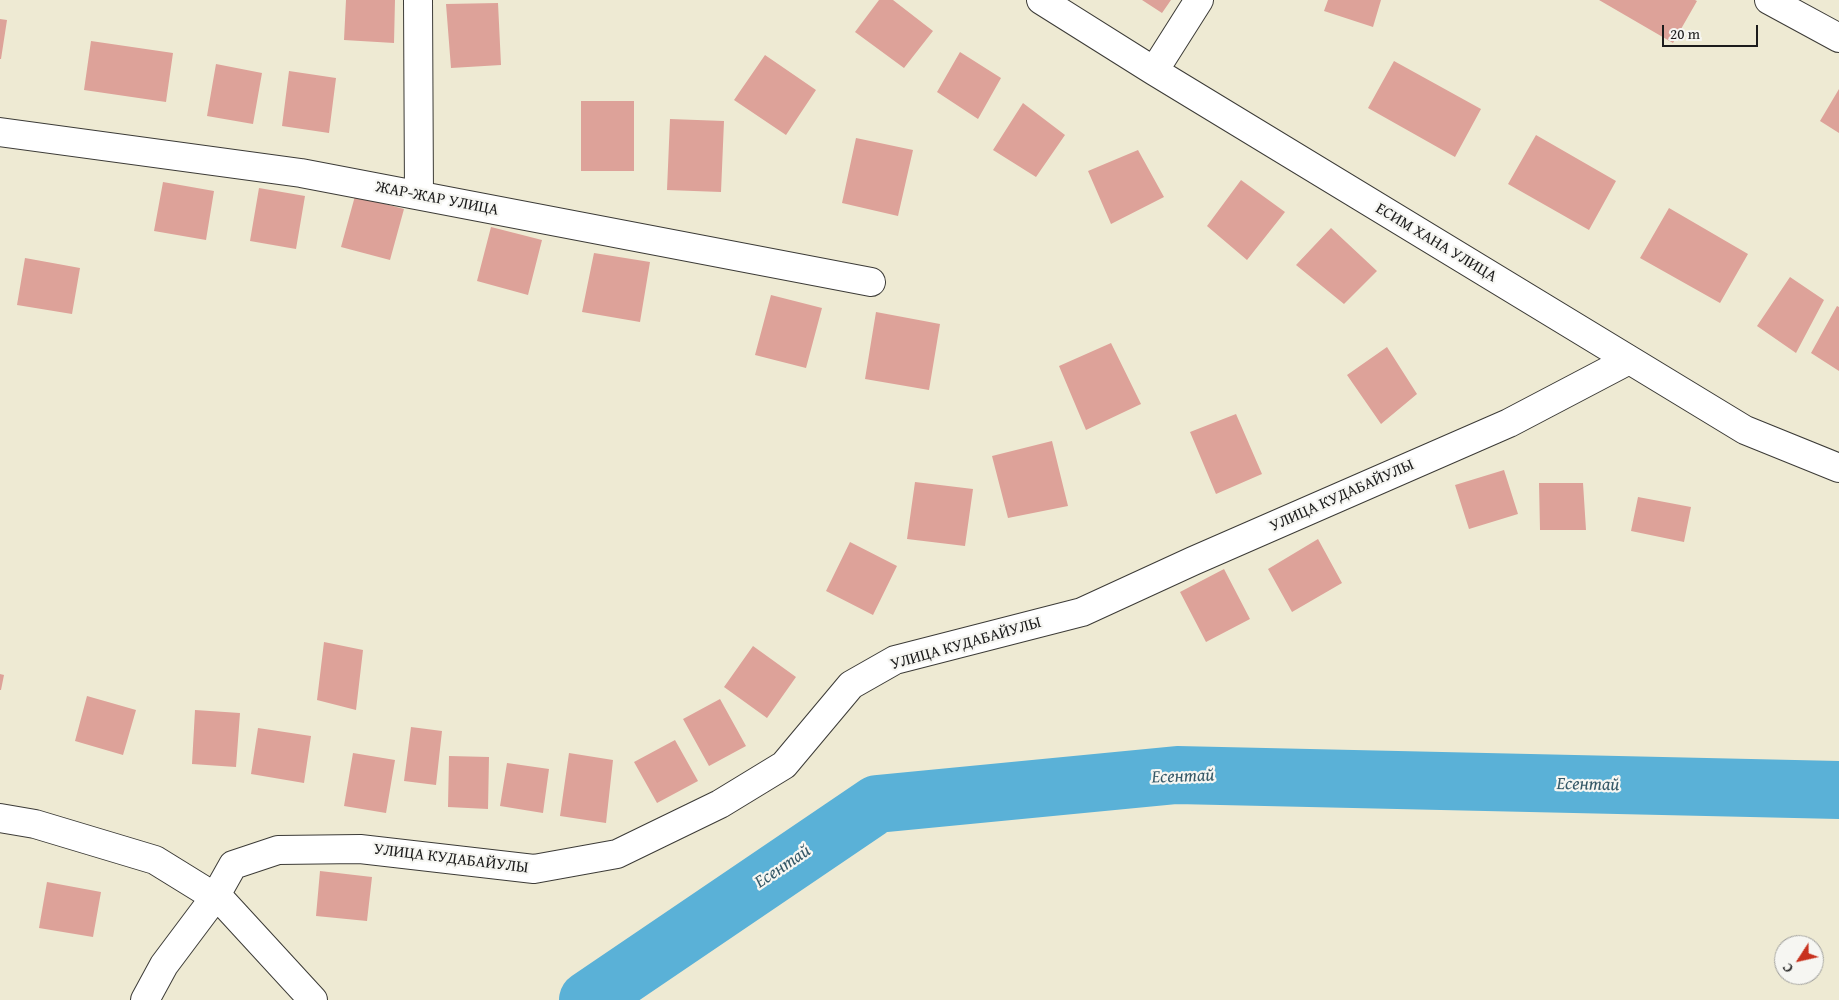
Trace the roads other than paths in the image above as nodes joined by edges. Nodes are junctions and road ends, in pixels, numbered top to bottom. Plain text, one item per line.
1 (418, 0) edge
2 (1041, 0) edge
3 (1199, 0) edge
4 (1770, 0) edge
5 (1839, 38) edge
6 (1154, 71) junction
7 (0, 132) edge
8 (420, 196) junction
9 (871, 282) dead end
10 (1629, 360) junction
11 (1839, 468) edge
12 (0, 818) edge
13 (216, 897) junction
14 (145, 1000) edge
15 (313, 1000) edge

1 - 8 street
2 - 6 street, ЕСИМ ХАНА УЛИЦА
3 - 6 street
4 - 5 street
6 - 10 street, ЕСИМ ХАНА УЛИЦА
7 - 8 street, ЖАР-ЖАР УЛИЦА
8 - 9 street, ЖАР-ЖАР УЛИЦА
10 - 11 street, ЕСИМ ХАНА УЛИЦА
10 - 13 street, УЛИЦА КУДАБАЙУЛЫ
12 - 13 street
13 - 14 street, УЛИЦА КУДАБАЙУЛЫ
13 - 15 street

